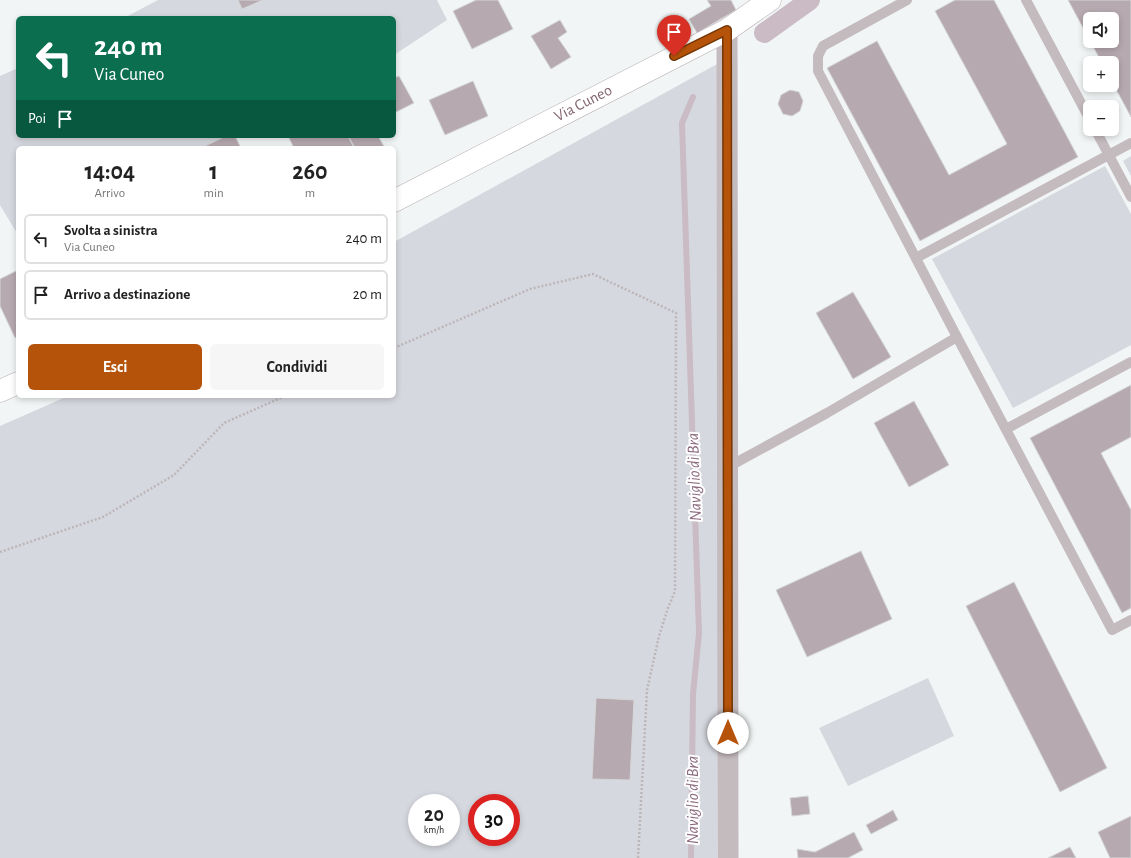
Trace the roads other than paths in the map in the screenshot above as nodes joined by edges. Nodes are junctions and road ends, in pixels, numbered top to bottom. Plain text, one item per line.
1 (770, 0) edge
2 (907, 0) edge
3 (1026, 0) edge
4 (727, 30) junction
5 (1083, 107) edge
6 (1099, 136) edge
7 (1131, 143) edge
8 (1109, 155) junction
9 (1131, 197) edge
10 (396, 200) edge
11 (916, 258) junction
12 (957, 337) junction
13 (1131, 362) edge
14 (16, 384) edge
15 (0, 391) edge
16 (1006, 429) junction
17 (728, 467) junction
18 (1131, 620) edge
19 (728, 858) edge

1 - 4 main road, Via Cuneo
2 - 11 lane
3 - 5 lane
4 - 10 main road, Via Cuneo
4 - 17 street
6 - 8 lane
7 - 8 lane
8 - 9 lane
8 - 11 lane
11 - 12 lane
12 - 16 lane
12 - 17 lane
13 - 16 lane
14 - 15 main road
16 - 18 lane
17 - 19 street

